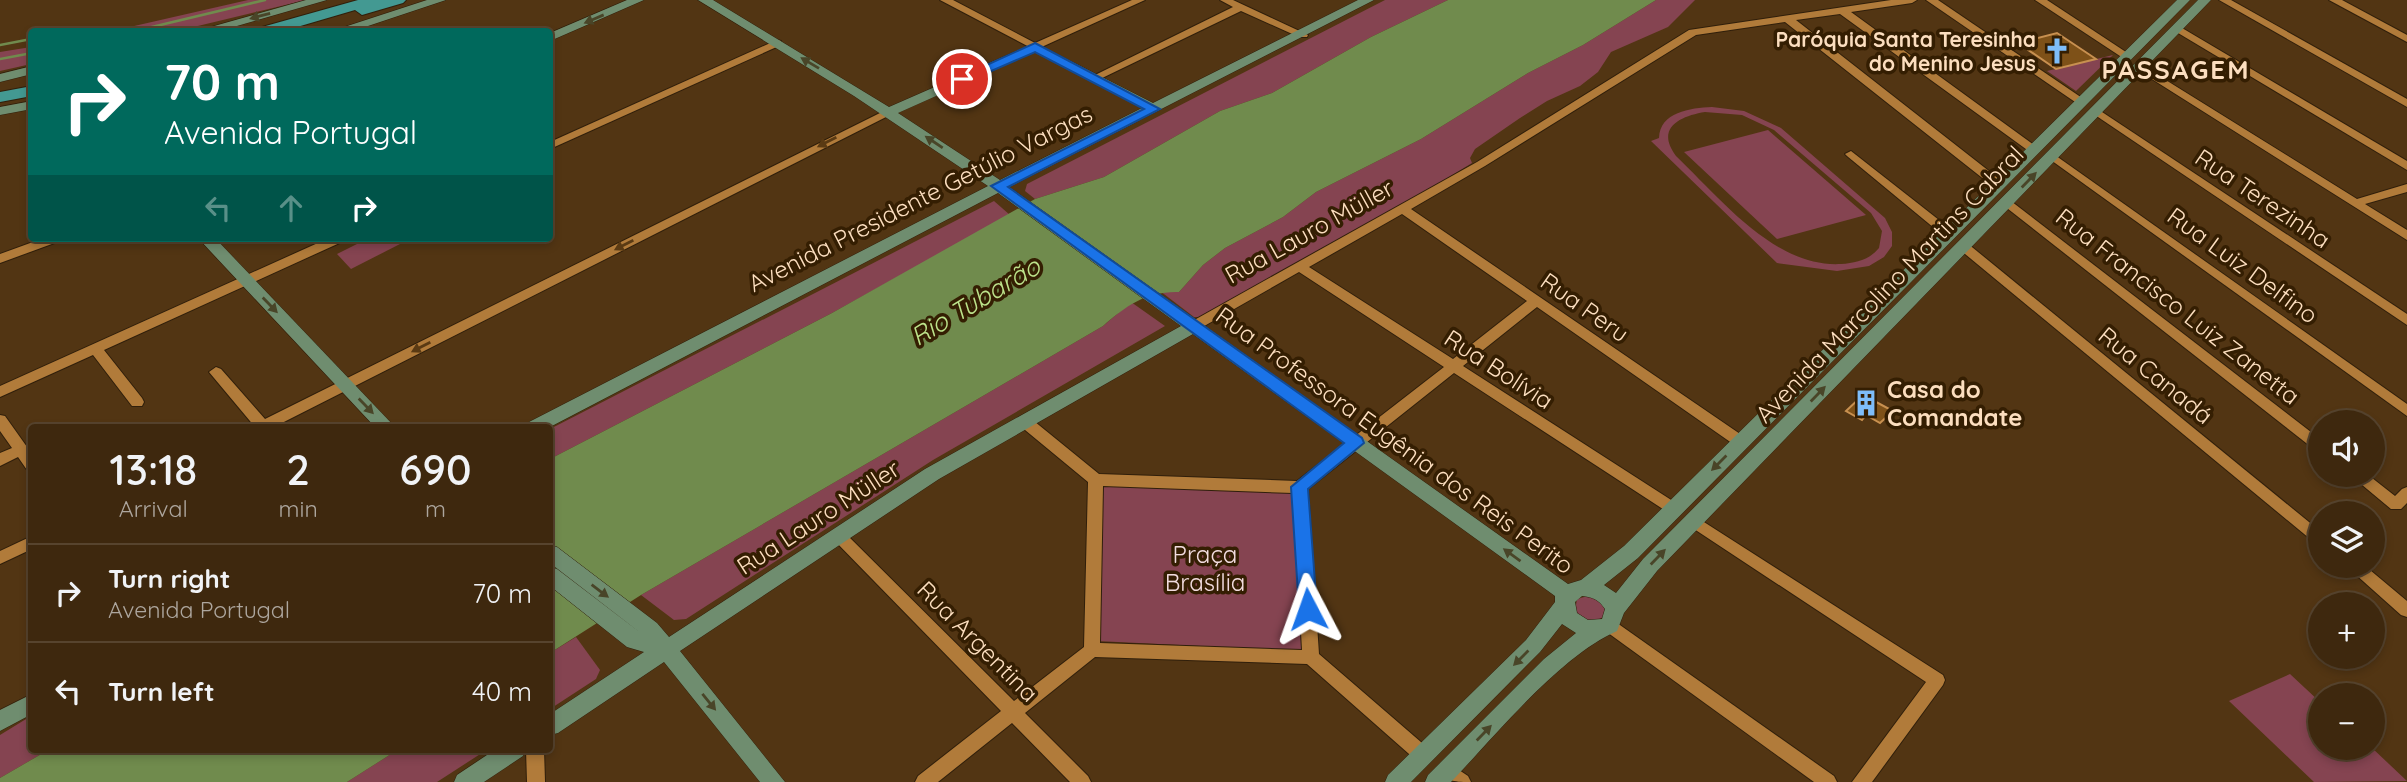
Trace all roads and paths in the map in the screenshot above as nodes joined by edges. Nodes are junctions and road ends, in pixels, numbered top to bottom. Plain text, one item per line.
1 (321, 0) edge
2 (375, 0) edge
3 (398, 0) edge
4 (440, 0) edge
5 (638, 0) edge
6 (704, 0) edge
7 (945, 0) edge
8 (1140, 0) edge
9 (1225, 0) edge
10 (1368, 0) edge
11 (1908, 0) edge
12 (1931, 0) edge
13 (2040, 0) edge
14 (2184, 0) edge
15 (2205, 0) edge
16 (2224, 0) edge
17 (2334, 0) edge
18 (1241, 7) junction
19 (1842, 10) junction
20 (1787, 18) junction
21 (214, 28) edge
22 (275, 28) edge
23 (300, 28) edge
24 (348, 28) edge
25 (2177, 28) junction
26 (1303, 34) junction
27 (553, 36) edge
28 (2407, 38) edge
29 (776, 43) junction
30 (1035, 47) junction
31 (2134, 62) junction
32 (28, 71) edge
33 (0, 78) edge
34 (1094, 78) junction
35 (28, 85) edge
36 (0, 90) edge
37 (28, 92) edge
38 (0, 97) edge
39 (2407, 104) edge
40 (28, 106) edge
41 (2089, 106) junction
42 (1154, 109) junction
43 (0, 111) edge
44 (888, 112) junction
45 (553, 145) edge
46 (2034, 150) junction
47 (1851, 154) dead end
48 (2052, 156) junction
49 (2407, 166) edge
50 (1999, 185) junction
51 (2407, 188) edge
52 (1003, 190) junction
53 (2007, 202) junction
54 (2356, 203) junction
55 (1403, 209) junction
56 (1949, 234) junction
57 (2407, 236) edge
58 (45, 242) edge
59 (210, 242) edge
60 (331, 242) edge
61 (1963, 246) junction
62 (0, 258) edge
63 (1300, 267) junction
64 (247, 280) junction
65 (1536, 301) junction
66 (2407, 320) edge
67 (1194, 326) junction
68 (1839, 345) junction
69 (96, 349) junction
70 (1857, 354) junction
71 (1454, 366) junction
72 (216, 372) dead end
73 (346, 384) junction
74 (0, 392) edge
75 (137, 402) dead end
76 (2407, 411) edge
77 (0, 420) edge
78 (1024, 421) junction
79 (259, 424) edge
80 (268, 424) edge
81 (383, 424) edge
82 (541, 424) edge
83 (2308, 437) edge
84 (1741, 442) junction
85 (1356, 443) junction
86 (20, 450) junction
87 (0, 460) edge
88 (28, 461) edge
89 (1096, 480) junction
90 (1300, 487) junction
91 (2383, 487) edge
92 (2404, 497) edge
93 (1674, 509) junction
94 (1693, 521) junction
95 (2308, 529) edge
96 (838, 535) junction
97 (28, 544) edge
98 (553, 556) edge
99 (0, 558) edge
100 (553, 577) edge
101 (2369, 578) edge
102 (1572, 596) junction
103 (2407, 610) edge
104 (1607, 621) junction
105 (642, 635) junction
106 (665, 649) junction
107 (1092, 650) junction
108 (1311, 657) junction
109 (28, 705) edge
110 (1013, 712) junction
111 (0, 721) edge
112 (553, 724) edge
113 (509, 753) edge
114 (535, 753) edge
115 (1423, 755) junction
116 (1448, 778) edge
117 (465, 782) edge
118 (536, 782) edge
119 (774, 782) edge
120 (924, 782) edge
121 (1082, 782) edge
122 (1396, 782) edge
123 (1828, 782) edge
124 (1861, 782) edge

1 -> 21 main road
2 - 22 highway
3 - 23 highway
4 - 24 main road
5 -> 27 main road
6 - 29 main road, Rua Professora Eugênia dos Reis Perito
7 - 30 street
8 - 30 street
9 - 18 street
10 - 26 main road, Avenida Presidente Getúlio Vargas
11 - 19 street, Rua Lauro Müller
12 - 41 street, Rua Terezinha
13 - 31 street
14 - 31 main road, Avenida Marcolino Martins Cabral
15 - 25 main road, Avenida Marcolino Martins Cabral
16 - 39 street
17 - 28 street
18 - 26 street
18 - 34 street
19 - 20 street, Rua Lauro Müller
19 - 46 street
20 - 50 street
20 - 55 street, Rua Lauro Müller
25 - 31 main road, Avenida Marcolino Martins Cabral
25 - 49 street
26 - 42 main road, Avenida Presidente Getúlio Vargas
44 -> 29 main road, Rua Professora Eugênia dos Reis Perito
29 - 45 street
30 - 34 main road
30 - 44 main road
31 - 41 main road, Avenida Marcolino Martins Cabral
31 - 54 street
32 - 33 main road
34 - 42 main road
35 - 36 highway
37 - 38 highway
40 - 43 main road
41 - 46 main road, Avenida Marcolino Martins Cabral
41 - 48 main road, Avenida Marcolino Martins Cabral
41 - 66 street, Rua Terezinha
42 - 52 main road, Avenida Presidente Getúlio Vargas
52 -> 44 main road, Rua Professora Eugênia dos Reis Perito
44 -> 73 street
46 - 50 main road, Avenida Marcolino Martins Cabral
47 - 56 street
53 -> 48 main road, Avenida Marcolino Martins Cabral
48 - 76 street, Rua Luiz Delfino
50 - 56 main road, Avenida Marcolino Martins Cabral
51 - 54 street
52 - 67 main road, Rua Professora Eugênia dos Reis Perito
52 - 82 main road, Avenida Presidente Getúlio Vargas
53 - 61 main road, Avenida Marcolino Martins Cabral
53 - 83 street, Rua Francisco Luiz Zanetta
54 - 57 street
55 - 63 street, Rua Lauro Müller
55 - 65 street, Rua Peru
56 - 61 main road
56 - 68 main road, Avenida Marcolino Martins Cabral
58 - 62 street
59 - 64 main road
60 - 64 street
61 - 70 main road, Avenida Marcolino Martins Cabral
61 - 95 street, Rua Canadá
63 - 67 street, Rua Lauro Müller
63 - 71 street, Rua Bolívia
64 - 69 street
64 -> 73 main road
65 - 71 street
65 - 84 street, Rua Peru
67 - 78 main road, Rua Lauro Müller
67 - 85 main road, Rua Professora Eugênia dos Reis Perito
68 - 70 main road
68 - 84 main road, Avenida Marcolino Martins Cabral
69 - 74 street
69 - 75 street
94 -> 70 main road, Avenida Marcolino Martins Cabral
71 - 85 street
71 - 93 street, Rua Bolívia
72 - 79 street
73 - 80 street
73 -> 81 main road
77 - 86 street
78 - 89 street
78 - 96 main road, Rua Lauro Müller
84 -> 93 main road, Avenida Marcolino Martins Cabral
85 - 90 street
102 -> 85 main road, Rua Professora Eugênia dos Reis Perito
86 - 87 street
86 - 88 street
89 - 90 street
89 - 107 street
90 - 108 street
91 - 92 street
93 - 102 main road, Avenida Marcolino Martins Cabral
104 -> 94 main road, Avenida Marcolino Martins Cabral
94 - 124 street
96 - 106 main road, Rua Lauro Müller
96 - 110 street, Rua Argentina
97 - 99 street
98 -> 105 main road
100 - 105 main road
101 - 103 street
102 - 104 main road
102 - 104 main road
102 -> 115 main road, Avenida Marcolino Martins Cabral
116 -> 104 main road, Avenida Marcolino Martins Cabral
104 - 123 street
105 - 106 main road
106 - 112 main road, Rua Lauro Müller
106 -> 119 main road
107 - 108 street
107 - 110 street
108 - 115 street
109 - 111 main road
110 - 120 street
110 - 121 street, Rua Argentina
113 - 117 main road
114 - 118 street
115 - 122 main road, Avenida Marcolino Martins Cabral

